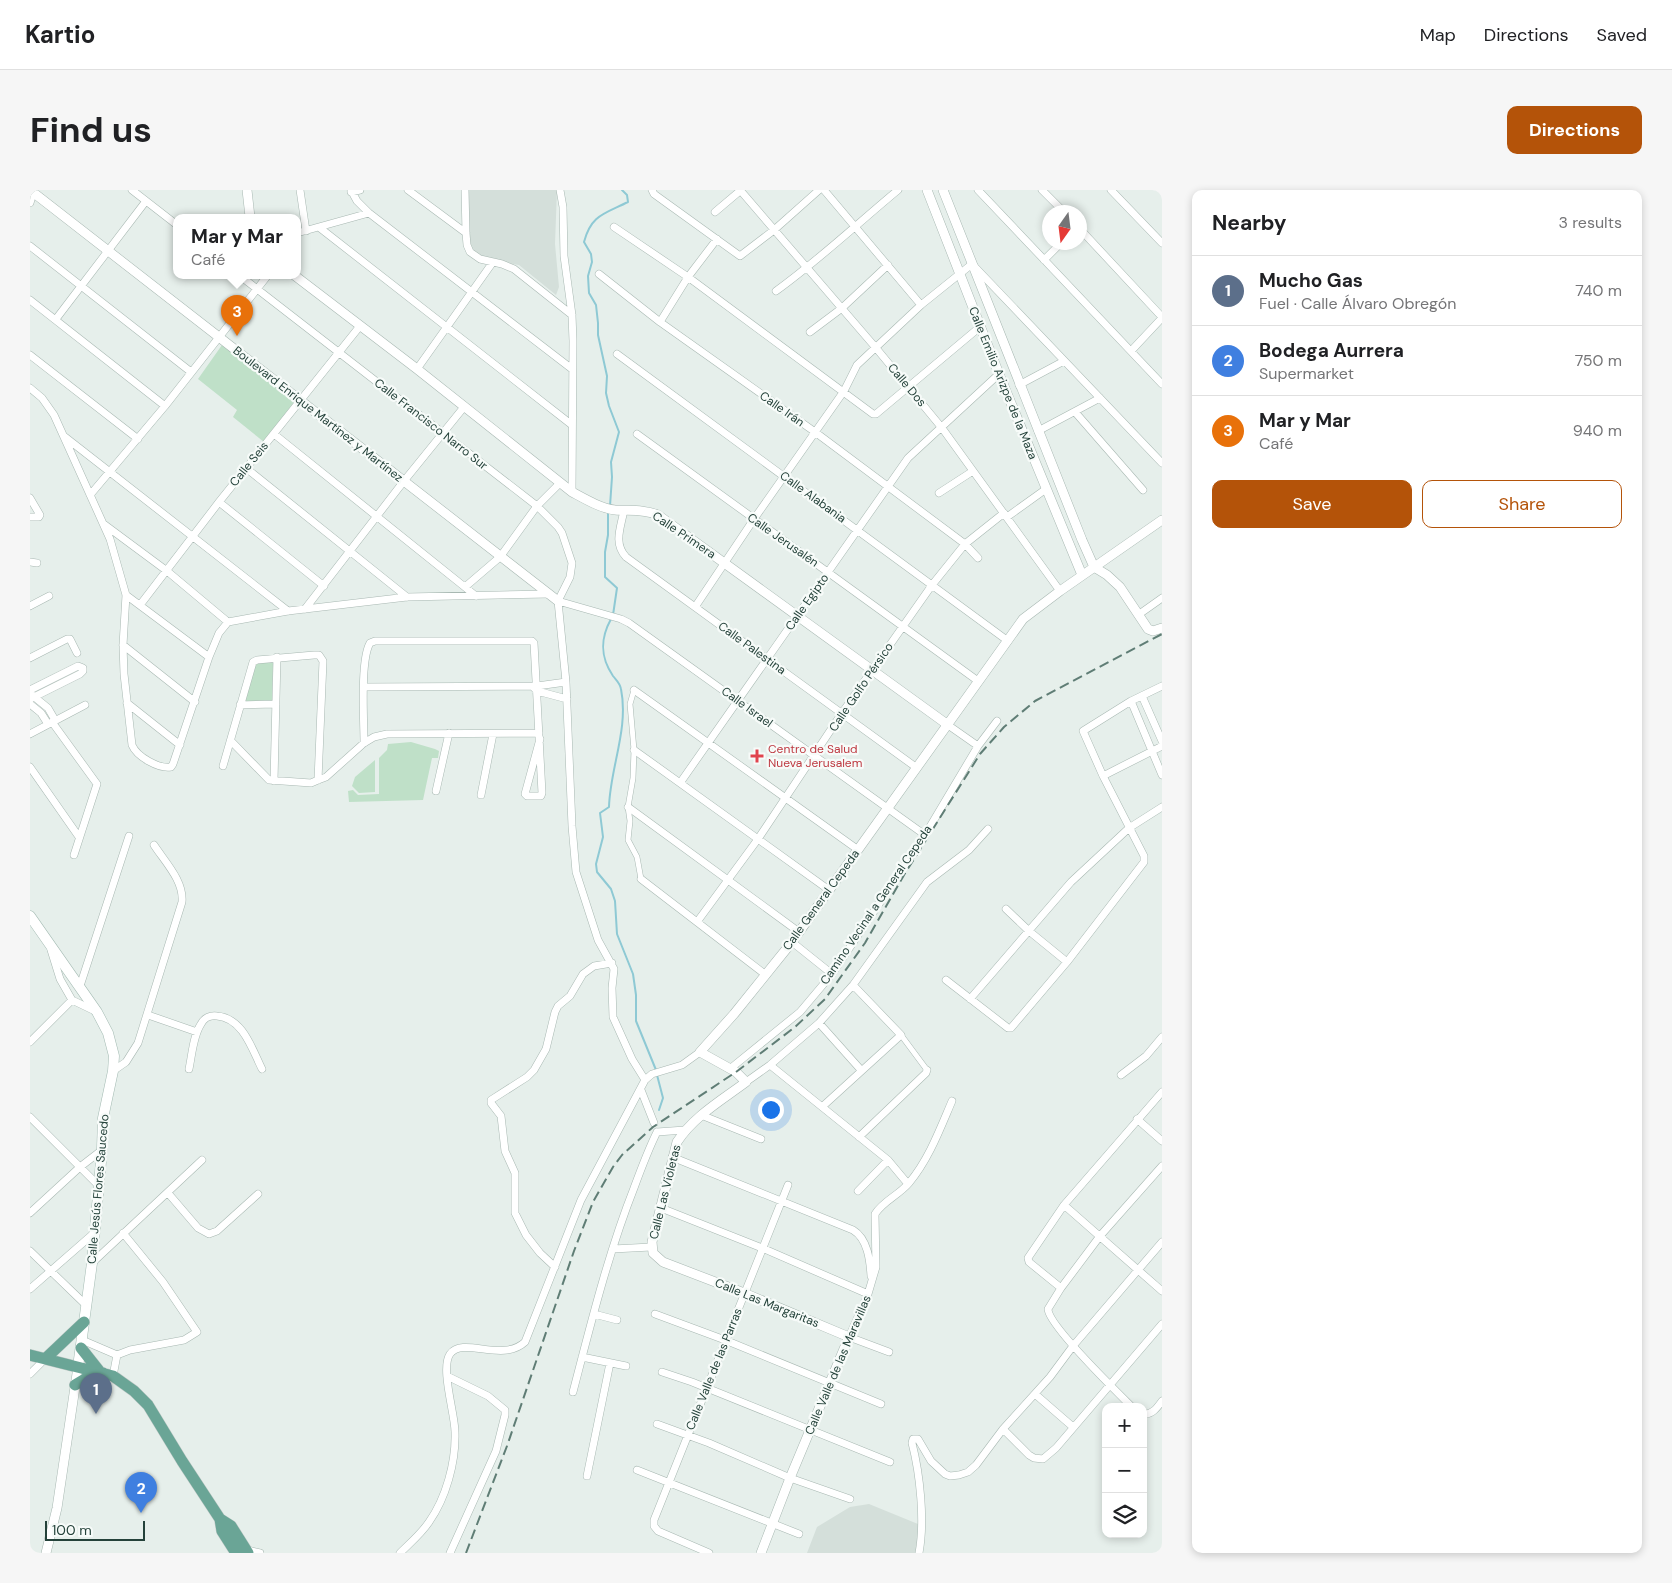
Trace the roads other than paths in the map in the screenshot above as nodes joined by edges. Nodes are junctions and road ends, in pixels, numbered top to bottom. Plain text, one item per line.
1 (132, 190) edge
2 (247, 190) edge
3 (300, 190) edge
4 (360, 190) edge
5 (408, 190) edge
6 (465, 190) edge
7 (560, 190) edge
8 (741, 190) edge
9 (819, 190) edge
10 (824, 190) edge
11 (898, 190) edge
12 (927, 190) edge
13 (943, 190) edge
14 (978, 190) edge
15 (1042, 190) edge
16 (1111, 190) edge
17 (33, 191) edge
18 (351, 191) edge
19 (655, 191) edge
20 (146, 201) junction
21 (30, 203) edge
22 (1057, 205) edge
23 (714, 212) dead end
24 (369, 213) junction
25 (250, 214) edge
26 (173, 223) edge
27 (854, 226) junction
28 (320, 228) junction
29 (614, 228) dead end
30 (774, 230) junction
31 (306, 231) junction
32 (301, 232) edge
33 (466, 233) junction
34 (1087, 237) edge
35 (717, 238) junction
36 (1162, 243) edge
37 (30, 246) edge
38 (1054, 250) edge
39 (109, 251) junction
40 (1044, 260) junction
41 (493, 262) junction
42 (972, 264) junction
43 (888, 265) junction
44 (807, 269) junction
45 (959, 273) junction
46 (599, 274) dead end
47 (688, 277) junction
48 (244, 279) edge
49 (265, 279) edge
50 (299, 279) edge
51 (82, 286) junction
52 (257, 289) junction
53 (776, 291) dead end
54 (472, 292) junction
55 (30, 300) edge
56 (921, 305) junction
57 (842, 308) junction
58 (572, 316) junction
59 (1162, 317) edge
60 (56, 319) junction
61 (660, 322) junction
62 (360, 326) junction
63 (981, 326) junction
64 (446, 328) junction
65 (810, 332) dead end
66 (219, 337) junction
67 (876, 348) junction
68 (1132, 351) junction
69 (339, 352) junction
70 (617, 354) dead end
71 (30, 355) edge
72 (1064, 360) junction
73 (417, 368) junction
74 (572, 369) junction
75 (192, 372) junction
76 (1000, 374) junction
77 (1162, 384) edge
78 (1019, 385) junction
79 (909, 387) junction
80 (30, 388) edge
81 (844, 391) junction
82 (1100, 398) junction
83 (301, 400) junction
84 (165, 406) junction
85 (464, 407) junction
86 (1075, 412) junction
87 (572, 425) junction
88 (942, 428) junction
89 (1038, 431) junction
90 (815, 432) junction
91 (274, 434) junction
92 (443, 434) junction
93 (637, 434) dead end
94 (64, 436) junction
95 (138, 439) junction
96 (1162, 463) edge
97 (246, 468) junction
98 (110, 471) junction
99 (973, 471) junction
100 (784, 477) junction
101 (404, 481) junction
102 (560, 483) junction
103 (887, 486) junction
104 (1046, 489) junction
105 (1143, 490) dead end
106 (572, 492) junction
107 (939, 493) dead end
108 (90, 495) junction
109 (30, 498) edge
110 (219, 502) junction
111 (537, 506) junction
112 (624, 510) junction
113 (1005, 515) junction
114 (30, 517) edge
115 (376, 517) junction
116 (754, 519) junction
117 (1162, 520) edge
118 (104, 524) junction
119 (857, 530) junction
120 (192, 536) junction
121 (965, 544) junction
122 (351, 551) junction
123 (500, 557) junction
124 (978, 558) dead end
125 (725, 563) junction
126 (1094, 567) junction
127 (167, 571) junction
128 (829, 572) junction
129 (1082, 575) junction
130 (932, 584) junction
131 (324, 586) junction
132 (465, 587) junction
133 (1060, 591) junction
134 (549, 594) junction
135 (126, 595) junction
136 (49, 596) dead end
137 (476, 596) junction
138 (407, 597) junction
139 (1162, 598) edge
140 (558, 601) junction
141 (140, 605) junction
142 (30, 606) edge
143 (695, 607) junction
144 (305, 608) junction
145 (288, 611) junction
146 (798, 615) junction
147 (1138, 615) junction
148 (228, 622) junction
149 (902, 626) junction
150 (1162, 628) edge
151 (1008, 641) junction
152 (123, 645) junction
153 (77, 653) dead end
154 (209, 657) junction
155 (277, 657) junction
156 (30, 658) edge
157 (768, 659) junction
158 (873, 669) junction
159 (978, 681) junction
160 (566, 682) junction
161 (1162, 686) edge
162 (364, 687) junction
163 (535, 687) junction
164 (634, 690) joint
165 (31, 695) edge
166 (1142, 696) junction
167 (566, 699) junction
168 (739, 701) junction
169 (1131, 701) junction
170 (195, 702) junction
171 (127, 703) junction
172 (30, 704) edge
173 (276, 704) junction
174 (85, 705) dead end
175 (240, 705) junction
176 (842, 714) junction
177 (997, 721) dead end
178 (52, 722) junction
179 (948, 725) junction
180 (448, 733) junction
181 (30, 734) edge
182 (493, 734) junction
183 (540, 736) junction
184 (231, 741) junction
185 (1162, 741) edge
186 (709, 742) junction
187 (364, 743) junction
188 (180, 745) junction
189 (978, 746) junction
190 (1162, 746) edge
191 (634, 750) junction
192 (1151, 750) junction
193 (814, 756) junction
194 (223, 766) dead end
195 (30, 767) edge
196 (917, 768) junction
197 (1162, 775) edge
198 (1103, 776) junction
199 (318, 780) junction
200 (274, 781) junction
201 (680, 783) junction
202 (436, 791) dead end
203 (481, 795) dead end
204 (786, 797) junction
205 (628, 807) junction
206 (1162, 807) edge
207 (888, 808) junction
208 (1129, 828) junction
209 (988, 830) dead end
210 (924, 835) junction
211 (129, 836) dead end
212 (79, 837) junction
213 (758, 839) junction
214 (154, 845) dead end
215 (857, 849) junction
216 (74, 854) dead end
217 (641, 880) joint
218 (728, 880) junction
219 (829, 890) junction
220 (1006, 909) dead end
221 (30, 916) edge
222 (697, 922) junction
223 (1029, 931) junction
224 (799, 932) junction
225 (792, 942) junction
226 (49, 943) junction
227 (1067, 962) junction
228 (612, 963) junction
229 (832, 974) junction
230 (766, 975) junction
231 (946, 980) dead end
232 (853, 985) junction
233 (80, 986) junction
234 (970, 999) junction
235 (72, 1000) junction
236 (97, 1012) junction
237 (148, 1015) junction
238 (819, 1023) junction
239 (197, 1032) junction
240 (901, 1035) junction
241 (1162, 1037) edge
242 (30, 1042) edge
243 (700, 1052) junction
244 (770, 1065) junction
245 (731, 1068) junction
246 (189, 1069) dead end
247 (262, 1069) dead end
248 (862, 1070) junction
249 (927, 1070) joint
250 (113, 1071) junction
251 (1121, 1075) dead end
252 (645, 1080) junction
253 (746, 1082) junction
254 (641, 1090) junction
255 (1162, 1092) edge
256 (952, 1101) dead end
257 (823, 1106) junction
258 (701, 1115) junction
259 (30, 1117) edge
260 (1137, 1119) junction
261 (656, 1127) junction
262 (685, 1130) junction
263 (859, 1137) junction
264 (761, 1139) dead end
265 (1162, 1141) edge
266 (102, 1150) junction
267 (672, 1157) junction
268 (202, 1160) dead end
269 (888, 1160) junction
270 (1162, 1166) edge
271 (80, 1167) junction
272 (908, 1184) junction
273 (98, 1185) junction
274 (788, 1185) dead end
275 (858, 1191) dead end
276 (168, 1193) junction
277 (258, 1194) dead end
278 (781, 1201) junction
279 (1064, 1205) junction
280 (661, 1208) junction
281 (30, 1213) edge
282 (124, 1233) junction
283 (93, 1234) junction
284 (1100, 1236) junction
285 (1162, 1242) edge
286 (651, 1248) junction
287 (762, 1248) junction
288 (612, 1249) junction
289 (30, 1251) edge
290 (92, 1262) junction
291 (555, 1267) junction
292 (50, 1271) junction
293 (1138, 1271) junction
294 (872, 1283) junction
295 (1061, 1288) junction
296 (30, 1289) edge
297 (1162, 1291) edge
298 (744, 1293) junction
299 (868, 1294) junction
300 (87, 1306) junction
301 (594, 1314) junction
302 (655, 1314) dead end
303 (616, 1320) dead end
304 (84, 1322) junction
305 (1162, 1324) edge
306 (849, 1337) junction
307 (725, 1340) junction
308 (81, 1344) junction
309 (1073, 1346) junction
310 (889, 1352) dead end
311 (30, 1355) edge
312 (117, 1355) junction
313 (582, 1357) junction
314 (45, 1359) junction
315 (610, 1363) junction
316 (626, 1366) dead end
317 (78, 1367) junction
318 (662, 1372) dead end
319 (30, 1374) edge
320 (106, 1374) junction
321 (447, 1376) junction
322 (829, 1384) junction
323 (1110, 1384) junction
324 (75, 1386) junction
325 (707, 1388) junction
326 (572, 1392) dead end
327 (1035, 1394) junction
328 (1162, 1401) edge
329 (1128, 1403) edge
330 (881, 1404) dead end
331 (1147, 1413) edge
332 (657, 1424) dead end
333 (1073, 1427) junction
334 (1003, 1429) junction
335 (809, 1431) junction
336 (687, 1436) junction
337 (890, 1462) dead end
338 (637, 1470) dead end
339 (587, 1476) dead end
340 (790, 1478) junction
341 (668, 1483) junction
342 (850, 1499) dead end
343 (772, 1524) junction
344 (799, 1534) dead end
345 (249, 1552) edge
346 (46, 1553) edge
347 (400, 1553) edge
348 (450, 1553) edge
349 (709, 1553) edge
350 (761, 1553) edge
351 (919, 1553) edge

1 - 20 street
2 - 25 street
3 - 31 street
4 - 18 street
5 - 33 street
6 - 33 street
7 - 58 street
8 - 23 street
8 - 30 street, Calle Dos
9 - 30 street
10 - 27 street
11 - 27 street
12 - 45 street, Calle Emilio Arizpe de la Maza
13 - 42 street, Calle Emilio Arizpe de la Maza
14 - 40 street
15 - 22 street
16 - 36 street
17 - 21 street
17 - 39 street, Boulevard Enrique Martínez y Martínez
18 - 24 street
19 - 35 street
20 - 26 street
20 - 39 street
24 - 28 street
24 - 54 street
27 - 43 street
27 - 44 street
28 - 31 street
28 - 64 street
29 - 47 street
30 - 35 street
30 - 44 street, Calle Dos
31 - 32 street
33 - 41 street
34 - 59 street
35 - 47 street
37 - 51 street
38 - 40 street
39 - 51 street
39 - 66 street, Boulevard Enrique Martínez y Martínez
40 - 68 street
41 - 54 street
41 - 58 street
42 - 45 street
42 - 72 street
42 - 78 street, Calle Emilio Arizpe de la Maza
43 - 56 street
43 - 57 street
44 - 53 street
44 - 57 street, Calle Dos
45 - 56 street
45 - 63 street, Calle Emilio Arizpe de la Maza
46 - 61 street, Calle Irán
47 - 61 street
47 - 81 street
48 - 52 street, Calle Francisco Narro Sur
49 - 52 street
50 - 62 street, Calle Primera
51 - 60 street
51 - 75 street
52 - 66 street
52 - 69 street, Calle Francisco Narro Sur
54 - 64 street
54 - 74 street
55 - 60 street
56 - 67 street
57 - 65 street
57 - 67 street, Calle Dos
58 - 74 street
59 - 68 street
60 - 84 street
61 - 90 street, Calle Irán
62 - 69 street, Calle Seis
62 - 73 street, Calle Primera
63 - 76 street, Calle Emilio Arizpe de la Maza
63 - 79 street
64 - 73 street
64 - 87 street
66 - 75 street
66 - 83 street, Boulevard Enrique Martínez y Martínez
67 - 79 street, Calle Dos
67 - 81 street
68 - 77 street
69 - 83 street, Calle Seis
69 - 92 street, Calle Francisco Narro Sur
70 - 100 street, Calle Alabania
71 - 95 street
72 - 78 street
72 - 82 street
73 - 85 street, Calle Primera
74 - 87 street
75 - 84 street
76 - 88 street, Calle Egipto
76 - 104 street, Calle Emilio Arizpe de la Maza
78 - 89 street, Calle Emilio Arizpe de la Maza
79 - 81 street
79 - 88 street, Calle Dos
80 - 94 street
81 - 90 street
82 - 86 street
82 - 96 street
83 - 91 street, Calle Seis
83 - 101 street, Boulevard Enrique Martínez y Martínez
84 - 95 street
85 - 92 street
85 - 102 street, Calle Primera
86 - 89 street
86 - 105 street
87 - 106 street
88 - 99 street, Calle Dos
88 - 103 street, Calle Egipto
89 - 126 street, Calle Emilio Arizpe de la Maza
90 - 100 street
90 - 103 street, Calle Irán
91 - 97 street, Calle Seis
91 - 115 street
92 - 101 street
92 - 111 street, Calle Francisco Narro Sur
93 - 116 street, Calle Jerusalén
94 - 98 street
94 - 108 street
95 - 98 street
97 - 110 street, Calle Seis
97 - 122 street
98 - 108 street
98 - 120 street
99 - 107 street
99 - 113 street, Calle Dos
100 - 116 street
100 - 119 street, Calle Alabania
101 - 115 street
101 - 123 street, Boulevard Enrique Martínez y Martínez
102 - 106 street, Calle Primera
102 - 111 street
103 - 119 street, Calle Egipto
103 - 121 street, Calle Irán
104 - 113 street, Calle Golfo Pérsico
104 - 129 street, Calle Emilio Arizpe de la Maza
106 - 112 street, Calle Primera
108 - 118 street
109 - 114 street
110 - 120 street, Calle Seis
110 - 131 street
111 - 123 street
111 - 140 street, Calle Francisco Narro Sur
112 - 125 street, Calle Primera
112 - 143 street, Calle Palestina
113 - 121 street, Calle Golfo Pérsico
113 - 133 street, Calle Dos
115 - 122 street
115 - 132 street
116 - 125 street
116 - 128 street, Calle Jerusalén
117 - 126 street
118 - 127 street
118 - 135 street
119 - 128 street, Calle Egipto
119 - 130 street, Calle Alabania
120 - 127 street, Calle Seis
120 - 145 street
121 - 124 street, Calle Irán
121 - 130 street, Calle Golfo Pérsico
122 - 131 street
122 - 138 street
123 - 132 street
123 - 134 street, Boulevard Enrique Martínez y Martínez
125 - 143 street
125 - 146 street, Calle Primera
126 - 129 street
126 - 147 street
127 - 141 street, Calle Seis
127 - 148 street
128 - 146 street, Calle Egipto
128 - 149 street, Calle Jerusalén
129 - 133 street
130 - 149 street, Calle Golfo Pérsico
130 - 151 street, Calle Alabania
131 - 144 street
132 - 137 street
133 - 151 street, Calle General Cepeda
134 - 137 street
134 - 140 street, Boulevard Enrique Martínez y Martínez
135 - 141 street
135 - 152 street
136 - 142 street
137 - 138 street
138 - 144 street
139 - 147 street
140 - 160 street
140 - 168 street, Calle Israel
141 - 154 street
143 - 157 street, Calle Palestina
144 - 145 street
145 - 148 street
146 - 157 street, Calle Egipto
146 - 158 street, Calle Primera
147 - 150 street
148 - 154 street
149 - 158 street, Calle Golfo Pérsico
149 - 159 street, Calle Jerusalén
151 - 159 street, Calle General Cepeda
152 - 170 street
152 - 171 street
153 - 156 street
154 - 170 street
155 - 173 street
155 - 175 street
155 - 199 street
157 - 168 street, Calle Egipto
157 - 176 street, Calle Palestina
158 - 176 street, Calle Golfo Pérsico
158 - 179 street, Calle Primera
159 - 179 street, Calle General Cepeda
160 - 163 street
160 - 167 street
161 - 166 street
162 - 163 street
162 - 163 street
162 - 187 street
163 - 167 street
163 - 183 street
164 - 186 street
164 - 191 street
165 - 165 street
165 - 178 street
166 - 169 street
166 - 185 street
167 - 228 street
168 - 186 street, Calle Egipto
168 - 193 street, Calle Israel
169 - 192 street
169 - 198 street
170 - 188 street
171 - 188 street
171 - 188 street
172 - 178 street
173 - 175 street
173 - 200 street
174 - 178 street
175 - 184 street
176 - 193 street, Calle Golfo Pérsico
176 - 196 street, Calle Palestina
177 - 189 street, Camino Vecinal a General Cepeda
178 - 181 street
178 - 212 street
179 - 189 street
179 - 196 street, Calle General Cepeda
180 - 182 street
180 - 187 street
180 - 202 street
182 - 183 street
182 - 203 street
183 - 183 street
184 - 194 street
184 - 200 street
186 - 201 street, Calle Egipto
186 - 204 street
187 - 199 street
189 - 210 street, Camino Vecinal a General Cepeda
190 - 192 street
191 - 201 street
191 - 205 street
192 - 197 street
192 - 198 street
193 - 204 street, Calle Golfo Pérsico
193 - 207 street, Calle Israel
195 - 212 street
196 - 207 street, Calle General Cepeda
198 - 208 street
199 - 200 street
201 - 213 street
204 - 213 street, Calle Golfo Pérsico
204 - 215 street
205 - 217 street
205 - 218 street
206 - 208 street
207 - 210 street, Calle Israel
207 - 215 street, Calle General Cepeda
208 - 223 street
208 - 227 street
209 - 232 street, Camino Vecinal a General Cepeda
210 - 229 street, Camino Vecinal a General Cepeda
211 - 233 street
212 - 216 street
213 - 218 street, Calle Golfo Pérsico
213 - 219 street
214 - 237 street
215 - 219 street, Calle General Cepeda
217 - 222 street
218 - 222 street, Calle Golfo Pérsico
218 - 224 street
219 - 224 street, Calle General Cepeda
220 - 223 street
221 - 226 main road, Calle Jesús Flores Saucedo
222 - 230 street
223 - 227 street
223 - 234 street
224 - 225 street, Calle General Cepeda
225 - 229 street
225 - 230 street, Calle General Cepeda
226 - 233 main road, Calle Jesús Flores Saucedo
226 - 235 street
227 - 234 street
228 - 252 street
228 - 291 street
229 - 245 street, Camino Vecinal a General Cepeda
230 - 243 street, Calle General Cepeda
231 - 234 street
232 - 238 street, Camino Vecinal a General Cepeda
232 - 240 street
233 - 236 main road, Calle Jesús Flores Saucedo
235 - 236 street
235 - 242 street
236 - 250 main road, Calle Jesús Flores Saucedo
237 - 239 street
237 - 250 street
238 - 244 street, Camino Vecinal a General Cepeda
238 - 248 street
239 - 246 street
239 - 247 street
240 - 248 street
240 - 249 street
241 - 251 street
243 - 245 street
243 - 252 street, Calle General Cepeda
244 - 253 street, Camino Vecinal a General Cepeda
244 - 257 street
245 - 253 street
248 - 257 street
249 - 263 street
250 - 266 main road, Calle Jesús Flores Saucedo
252 - 254 street, Calle General Cepeda
253 - 258 street, Camino Vecinal a General Cepeda
254 - 261 street
254 - 291 street, Calle General Cepeda
255 - 260 street
256 - 272 street, Calle Valle de las Maravillas
257 - 263 street
258 - 262 street, Calle Las Violetas
258 - 264 street
259 - 271 street
260 - 265 street
260 - 279 street
261 - 262 street
261 - 288 street
262 - 267 street, Calle Las Violetas
263 - 269 street
266 - 271 street
266 - 273 main road, Calle Jesús Flores Saucedo
267 - 278 street
267 - 280 street, Calle Las Violetas
268 - 276 street
269 - 272 street
269 - 275 street
270 - 284 street
271 - 273 street
271 - 281 street
272 - 294 street, Calle Valle de las Maravillas
273 - 283 main road, Calle Jesús Flores Saucedo
274 - 278 street, Calle Valle de las Parras
276 - 277 street
276 - 282 street
278 - 287 street, Calle Valle de las Parras
278 - 294 street
279 - 284 street
279 - 295 street
280 - 286 street, Calle Las Violetas
280 - 287 street
282 - 290 street
282 - 312 street
283 - 290 main road, Calle Jesús Flores Saucedo
283 - 292 street
284 - 293 street
284 - 295 street
285 - 293 street
286 - 288 street
286 - 298 street, Calle Las Margaritas
287 - 298 street, Calle Valle de las Parras
287 - 299 street
288 - 301 street
289 - 292 street
290 - 300 main road, Calle Jesús Flores Saucedo
291 - 321 street
292 - 296 street
292 - 300 street
293 - 297 street
293 - 309 street
294 - 299 street, Calle Valle de las Maravillas
295 - 309 street
298 - 306 street, Calle Las Margaritas
298 - 307 street, Calle Valle de las Parras
299 - 306 street, Calle Valle de las Maravillas
300 - 304 main road, Calle Jesús Flores Saucedo
301 - 303 street
301 - 313 street
302 - 307 street
304 - 308 main road, Calle Jesús Flores Saucedo
304 - 314 main road
305 - 323 street
306 - 310 street, Calle Las Margaritas
306 - 322 street, Calle Valle de las Maravillas
307 - 322 street
307 - 325 street, Calle Valle de las Parras
308 - 312 street
308 - 317 main road, Calle Jesús Flores Saucedo
308 - 320 main road
309 - 323 street
309 - 327 street
311 - 314 main road
312 - 320 street
313 - 315 street
313 - 326 street
314 - 317 main road
314 - 319 street
315 - 316 street
315 - 339 street
317 - 320 main road
317 - 324 street
318 - 325 street
320 - 324 main road
320 - 345 main road
321 - 347 street
321 - 348 street
322 - 330 street
322 - 335 street, Calle Valle de las Maravillas
323 - 329 street
323 - 333 street
324 - 346 street
325 - 335 street
325 - 336 street, Calle Valle de las Parras
327 - 333 street
327 - 334 street
328 - 331 street
332 - 336 street
333 - 334 street
334 - 351 street
335 - 337 street
335 - 340 street, Calle Valle de las Maravillas
336 - 340 street
336 - 341 street, Calle Valle de las Parras
338 - 341 street
340 - 342 street
340 - 343 street, Calle Valle de las Maravillas
341 - 343 street
341 - 349 street, Calle Valle de las Parras
343 - 344 street
343 - 350 street, Calle Valle de las Maravillas

